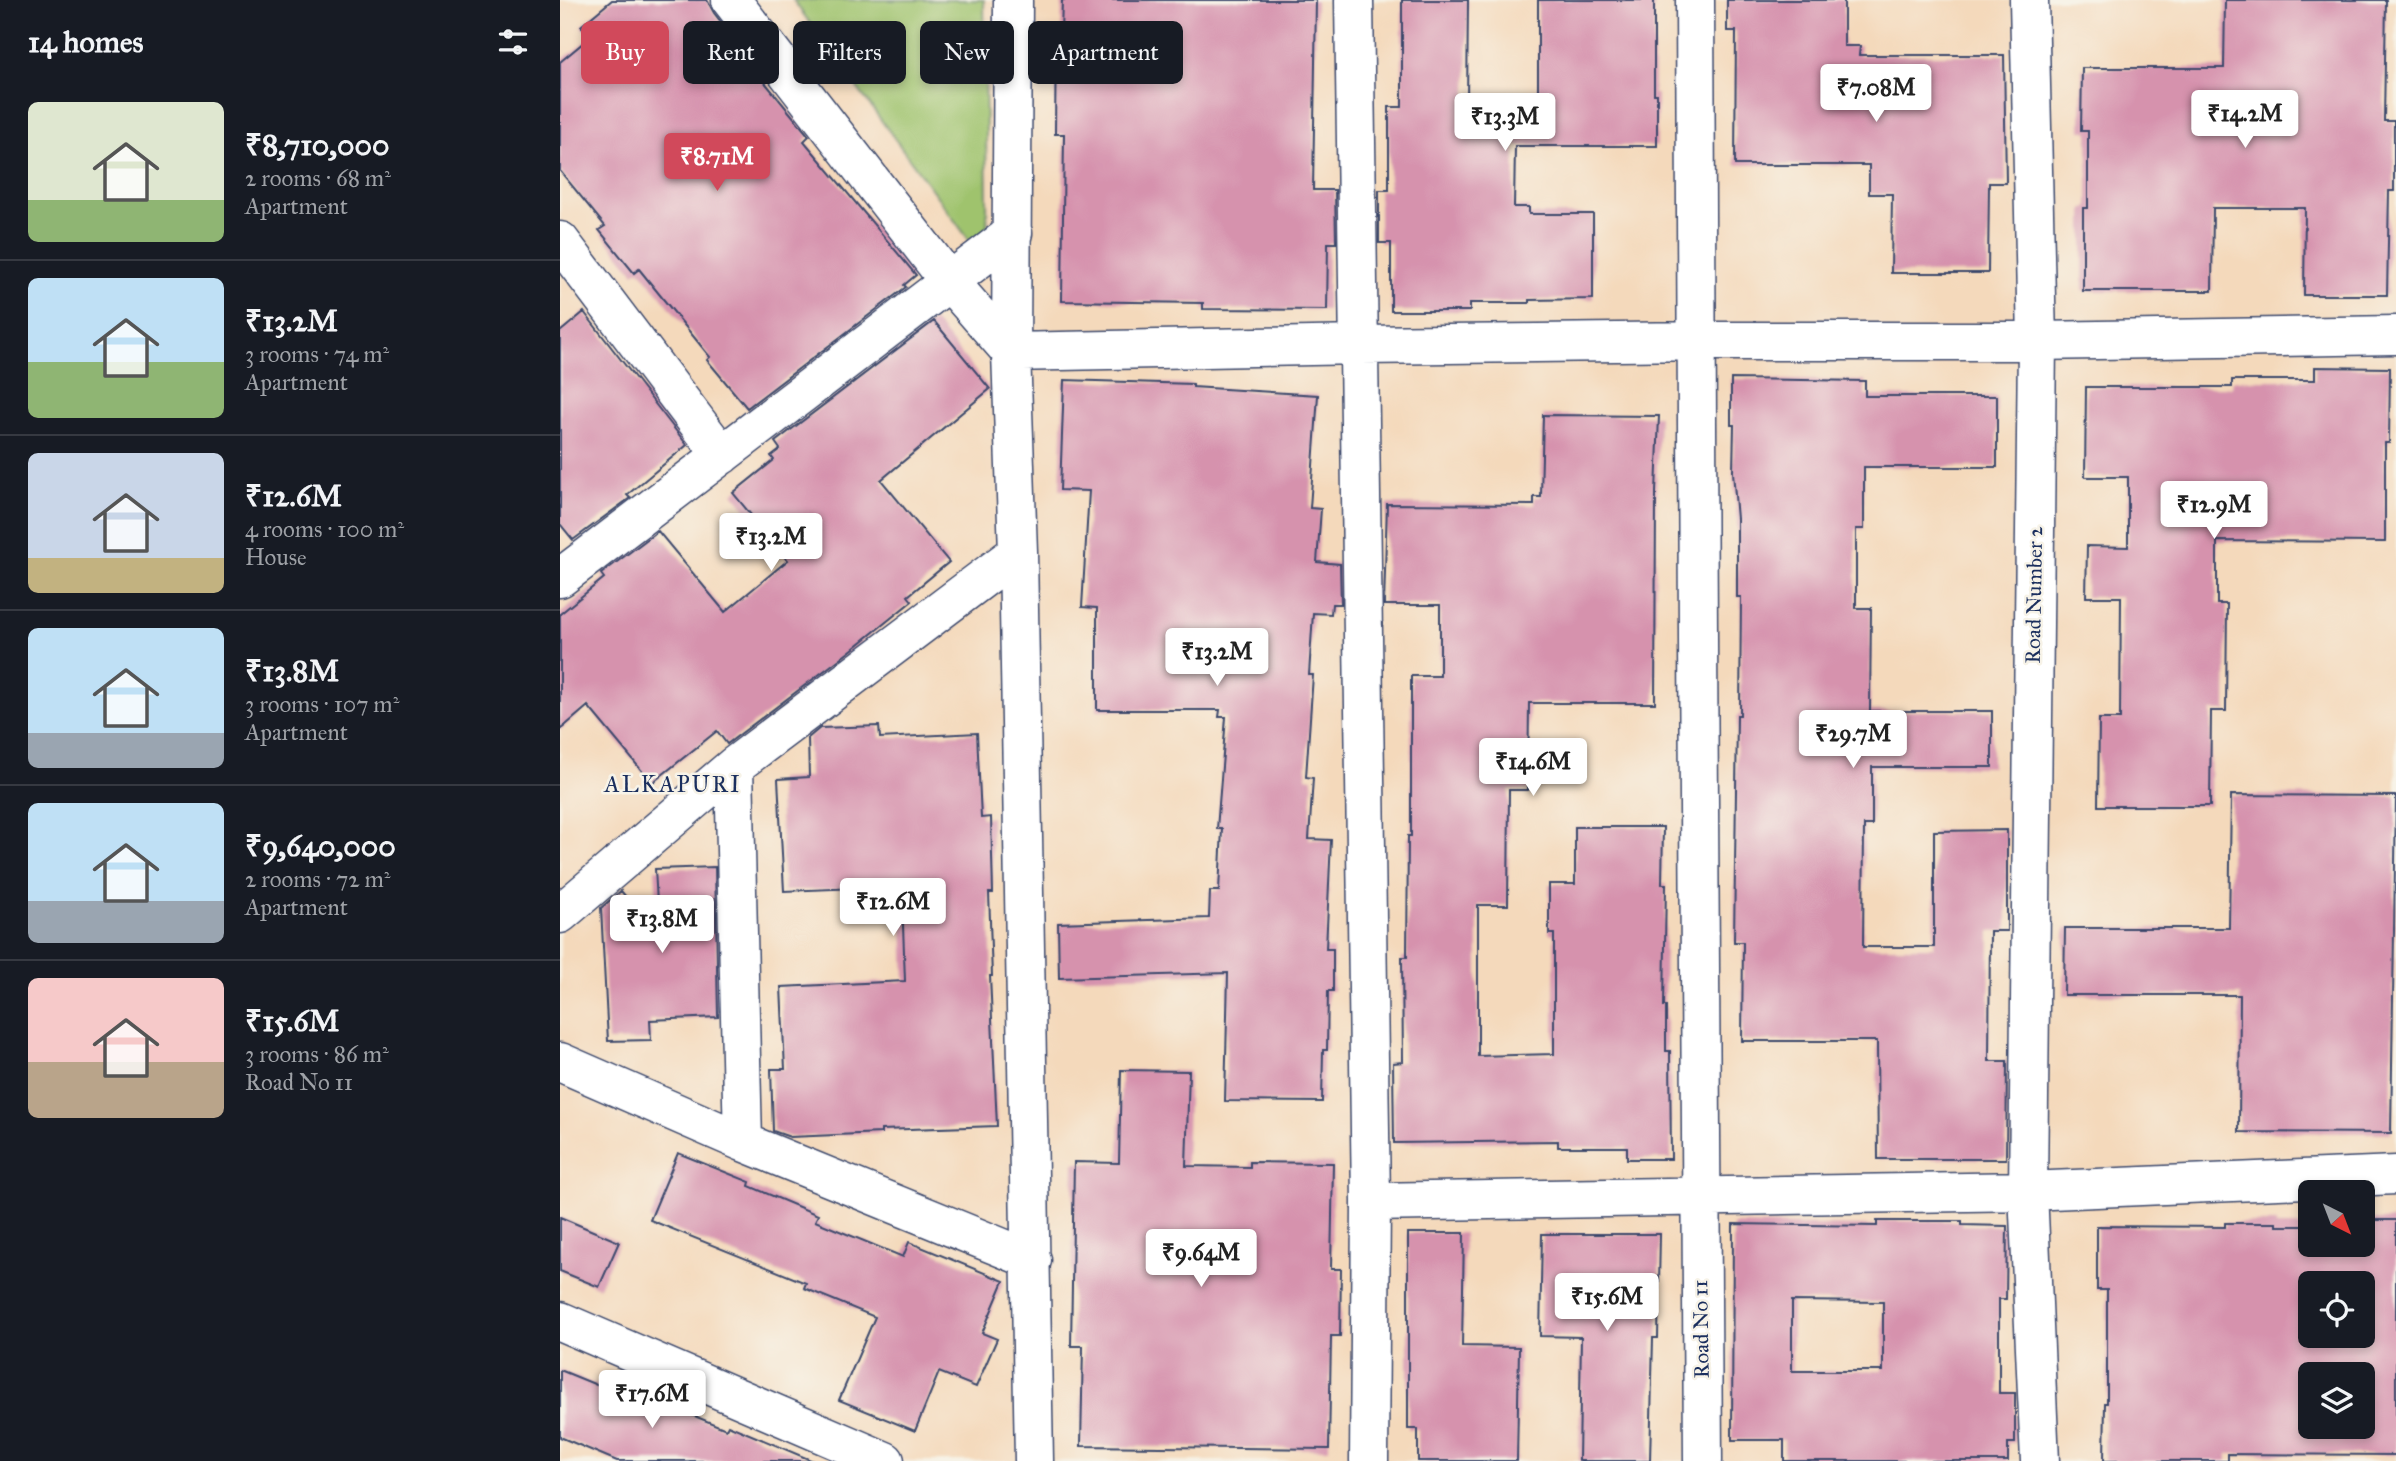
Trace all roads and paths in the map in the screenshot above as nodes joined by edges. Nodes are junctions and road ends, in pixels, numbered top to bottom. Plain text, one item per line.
1 (731, 0) edge
2 (1013, 0) edge
3 (1354, 0) edge
4 (1695, 0) edge
5 (2029, 0) edge
6 (1013, 233) junction
7 (560, 241) edge
8 (949, 281) junction
9 (2396, 335) edge
10 (1698, 341) junction
11 (2037, 341) junction
12 (1360, 345) junction
13 (1011, 352) junction
14 (722, 454) junction
15 (1018, 552) junction
16 (560, 578) edge
17 (734, 766) junction
18 (560, 914) edge
19 (560, 1062) edge
20 (743, 1142) junction
21 (2396, 1175) edge
22 (2028, 1191) junction
23 (1699, 1197) junction
24 (1370, 1202) junction
25 (1032, 1260) junction
26 (560, 1321) edge
27 (885, 1461) edge
28 (1034, 1461) edge
29 (1369, 1461) edge
30 (1703, 1461) edge
31 (2040, 1461) edge

1 - 8 street
2 - 6 street
3 - 12 street
4 - 10 street, Road No 11
5 - 11 street, Road Number 2
6 - 8 street
6 - 13 street
7 - 14 street
8 - 13 street
8 - 14 street
9 - 11 street
10 - 11 street
10 - 12 street
10 - 23 street, Road No 11
11 - 22 street, Road Number 2
12 - 13 street
12 - 24 street
13 - 15 street
14 - 16 street
15 - 17 street
15 - 25 street
17 - 18 street
17 - 20 street
19 - 20 street
20 - 25 street
21 - 22 street
22 - 23 street
22 - 31 street, Road Number 2
23 - 24 street
23 - 30 street, Road No 11
24 - 29 street
25 - 28 street
26 - 27 street

